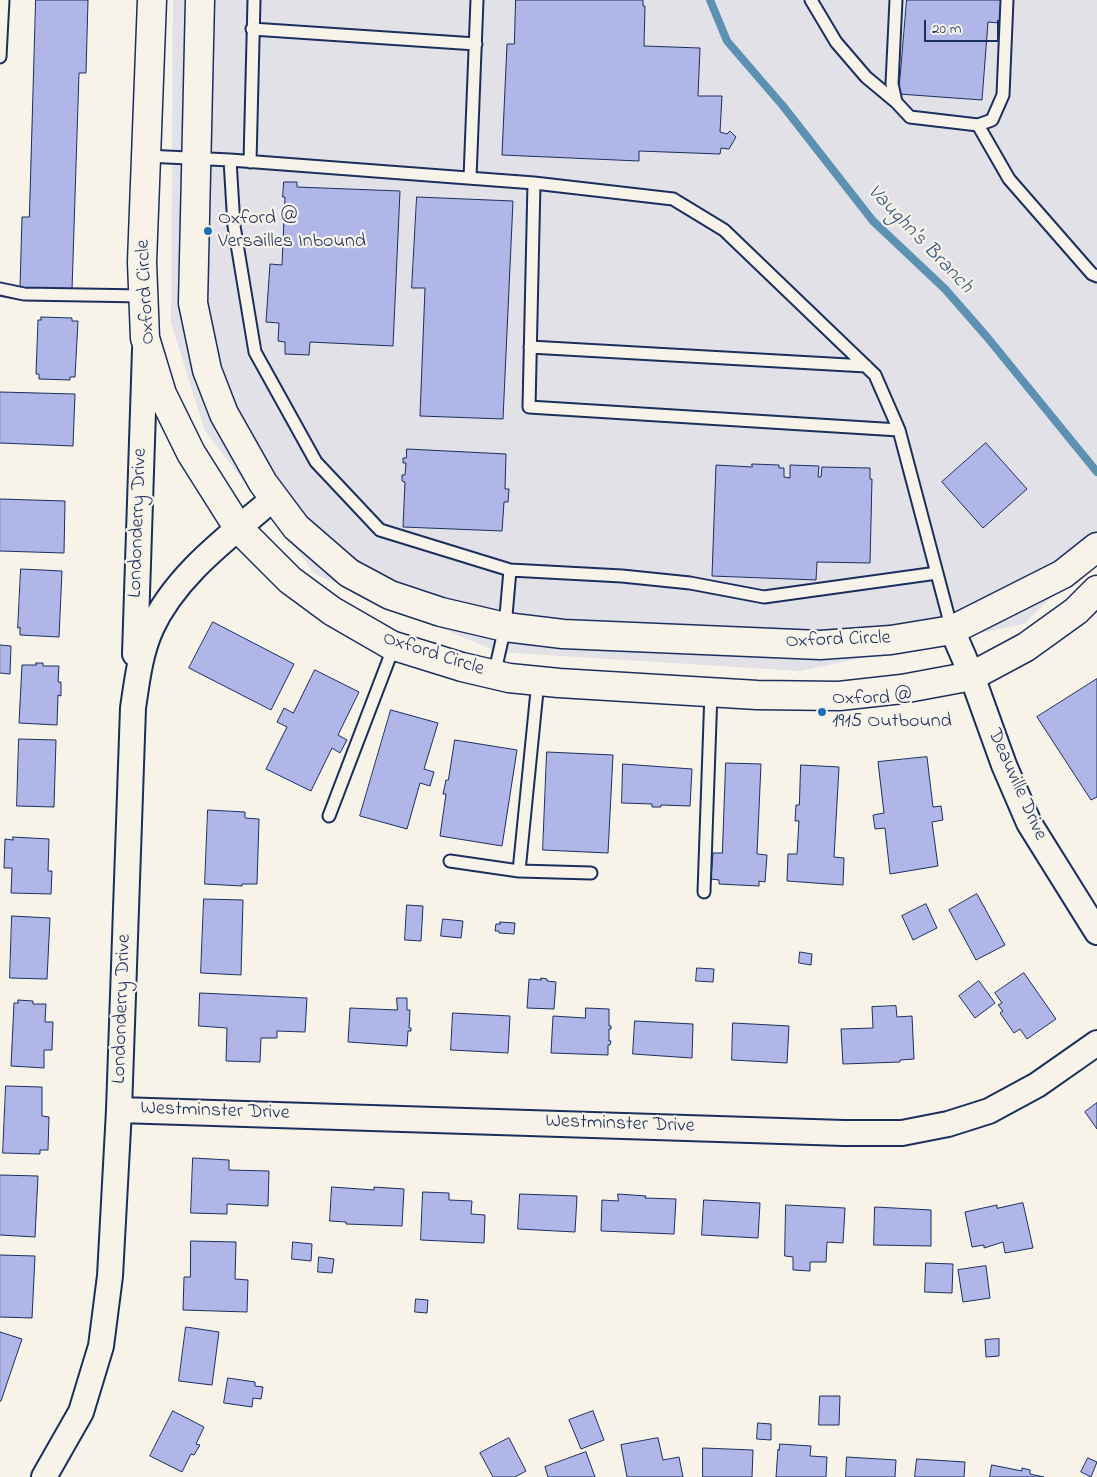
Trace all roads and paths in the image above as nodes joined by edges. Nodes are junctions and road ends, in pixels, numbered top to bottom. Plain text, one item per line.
1 (3, 0) edge
2 (152, 0) edge
3 (200, 0) edge
4 (254, 0) edge
5 (477, 0) edge
6 (812, 0) edge
7 (896, 0) edge
8 (1007, 0) edge
9 (252, 28) junction
10 (476, 44) junction
11 (0, 57) edge
12 (896, 102) junction
13 (978, 125) junction
14 (146, 156) junction
15 (196, 158) junction
16 (230, 160) junction
17 (250, 162) junction
18 (470, 178) junction
19 (534, 183) junction
20 (1097, 276) edge
21 (0, 289) edge
22 (144, 296) junction
23 (145, 338) junction
24 (530, 348) junction
25 (866, 366) junction
26 (899, 430) junction
27 (274, 498) junction
28 (239, 529) junction
29 (1097, 547) edge
30 (510, 570) junction
31 (937, 573) junction
32 (1097, 590) edge
33 (505, 627) junction
34 (952, 630) junction
35 (394, 646) junction
36 (494, 674) junction
37 (972, 676) junction
38 (538, 681) junction
39 (711, 692) junction
40 (133, 708) junction
41 (329, 816) dead end
42 (450, 861) dead end
43 (519, 871) junction
44 (591, 873) dead end
45 (704, 892) dead end
46 (1097, 932) edge
47 (1097, 1042) edge
48 (119, 1110) junction
49 (44, 1477) edge

1 - 11 lane
2 - 14 street, Oxford Circle
3 - 15 street, Oxford Circle
4 - 9 lane
5 - 10 lane
6 - 12 lane
7 - 12 lane
8 - 13 lane
9 - 10 lane
9 - 17 lane
10 - 18 lane
12 - 13 lane
13 - 20 lane
14 - 15 lane
14 - 22 street, Oxford Circle
15 - 16 lane
15 - 27 street, Oxford Circle
16 - 17 lane
16 - 30 lane
17 - 18 lane
18 - 19 lane
19 - 24 lane
19 - 25 lane
21 - 22 lane
22 - 23 street, Oxford Circle
23 - 28 street, Oxford Circle
23 - 40 street, Londonderry Drive
24 - 25 lane
24 - 26 lane
25 - 26 lane
26 - 31 lane
27 - 28 street, Londonderry Drive
27 - 33 street, Oxford Circle
28 - 35 street, Oxford Circle
28 - 40 street, Londonderry Drive
29 - 34 street, Oxford Circle
30 - 31 lane
30 - 33 lane
31 - 34 lane
32 - 37 street, Oxford Circle
33 - 34 street, Oxford Circle
33 - 36 lane
34 - 37 street, Deauville Drive
35 - 36 street, Oxford Circle
35 - 41 lane
36 - 38 street, Oxford Circle
37 - 39 street, Oxford Circle
37 - 46 street, Deauville Drive
38 - 39 street, Oxford Circle
38 - 43 lane
39 - 45 lane
40 - 48 street, Londonderry Drive
42 - 43 lane
43 - 44 lane
47 - 48 street, Westminster Drive
48 - 49 street, Londonderry Drive

